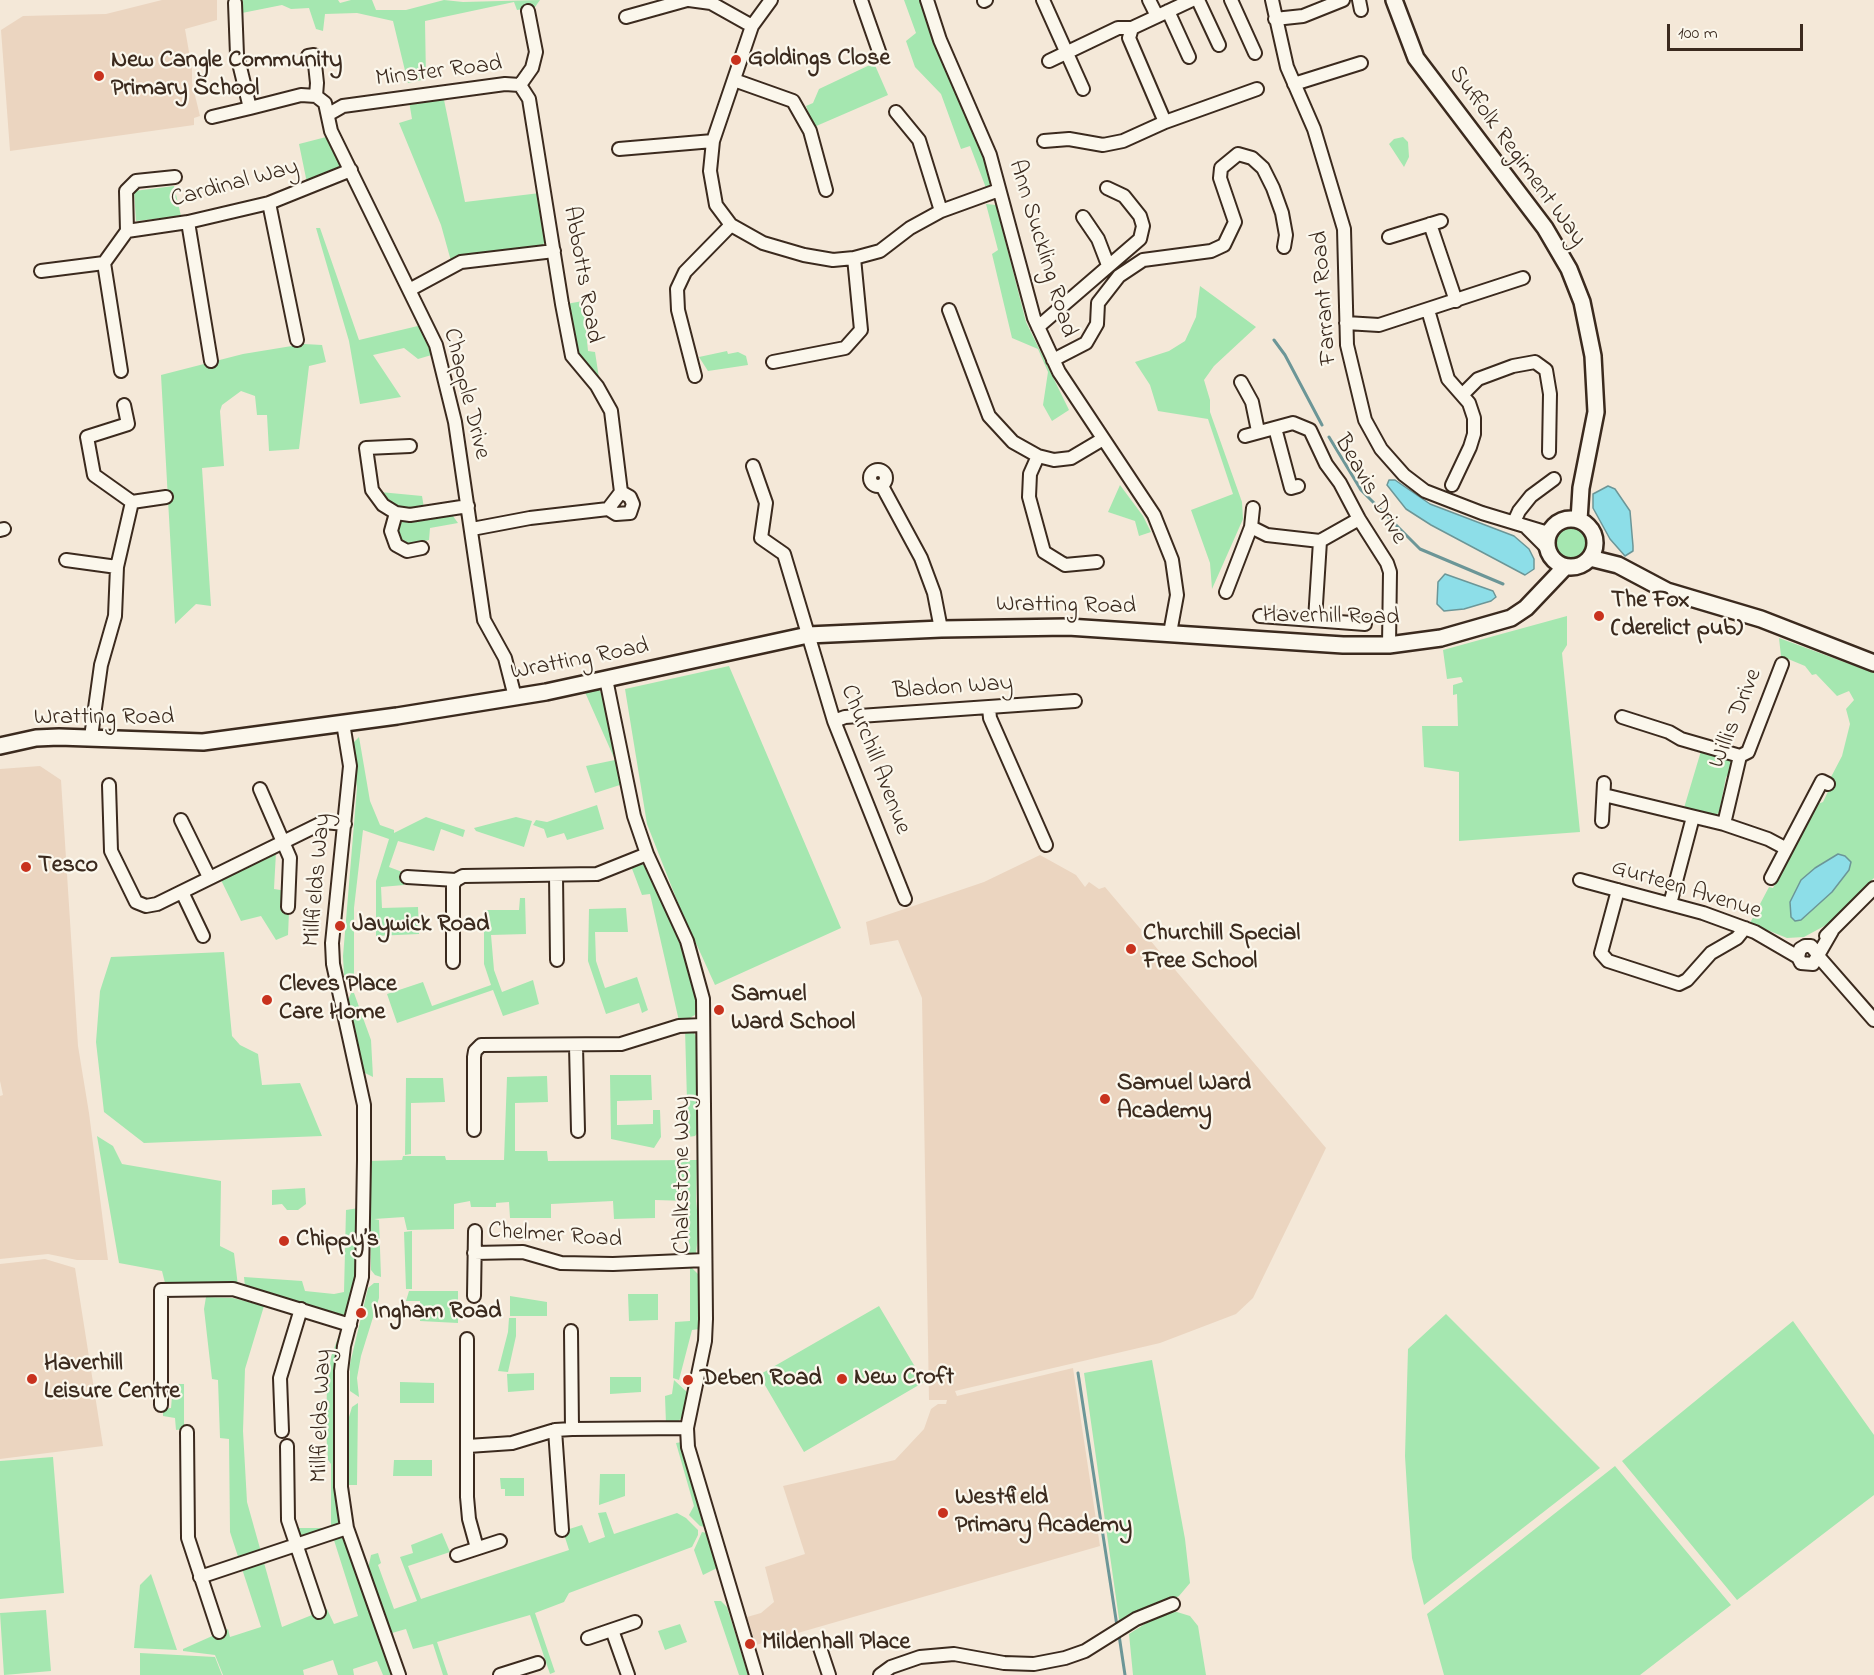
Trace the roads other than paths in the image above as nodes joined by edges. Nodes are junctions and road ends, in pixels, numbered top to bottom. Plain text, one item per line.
1 (688, 0) edge
2 (771, 0) edge
3 (861, 0) edge
4 (927, 0) edge
5 (1043, 0) edge
6 (1149, 0) edge
7 (1192, 0) edge
8 (1198, 0) edge
9 (1231, 0) edge
10 (1272, 0) edge
11 (1343, 0) edge
12 (1394, 0) edge
13 (236, 3) dead end
14 (528, 11) dead end
15 (1162, 14) junction
16 (626, 17) dead end
17 (1275, 19) junction
18 (752, 26) junction
19 (1132, 28) junction
20 (1219, 45) dead end
21 (1067, 51) junction
22 (1255, 53) dead end
23 (308, 56) dead end
24 (881, 57) dead end
25 (1189, 57) dead end
26 (1049, 61) dead end
27 (1361, 63) dead end
28 (734, 80) junction
29 (1294, 84) junction
30 (520, 85) junction
31 (1257, 88) dead end
32 (1083, 89) dead end
33 (316, 96) junction
34 (250, 108) junction
35 (896, 112) dead end
36 (329, 114) junction
37 (212, 117) dead end
38 (1165, 122) junction
39 (713, 141) junction
40 (1044, 141) dead end
41 (620, 149) dead end
42 (351, 170) junction
43 (175, 177) dead end
44 (1107, 188) dead end
45 (826, 190) dead end
46 (999, 190) junction
47 (269, 203) junction
48 (941, 211) junction
49 (1083, 217) dead end
50 (188, 222) junction
51 (731, 225) junction
52 (127, 231) junction
53 (1389, 237) dead end
54 (1284, 247) dead end
55 (554, 251) junction
56 (854, 258) junction
57 (104, 262) junction
58 (1108, 265) junction
59 (41, 271) dead end
60 (1523, 278) dead end
61 (411, 289) junction
62 (1456, 301) junction
63 (949, 310) dead end
64 (1428, 310) junction
65 (1346, 323) junction
66 (1038, 327) junction
67 (297, 340) dead end
68 (1053, 360) junction
69 (211, 361) dead end
70 (773, 362) dead end
71 (121, 370) dead end
72 (695, 375) dead end
73 (1241, 382) dead end
74 (1463, 394) junction
75 (124, 405) dead end
76 (1275, 428) junction
77 (1258, 431) junction
78 (1245, 436) dead end
79 (1103, 439) junction
80 (410, 446) dead end
81 (1549, 452) dead end
82 (1038, 456) junction
83 (753, 466) dead end
84 (1554, 479) dead end
85 (1452, 485) dead end
86 (882, 486) dead end
87 (1298, 486) dead end
88 (621, 492) junction
89 (166, 497) dead end
90 (132, 502) junction
91 (468, 506) junction
92 (1253, 508) dead end
93 (608, 509) junction
94 (396, 513) junction
95 (1359, 519) junction
96 (1571, 520) junction
97 (1519, 524) junction
98 (1251, 527) junction
99 (472, 530) junction
100 (1548, 533) junction
101 (1320, 540) junction
102 (1595, 542) junction
103 (422, 548) dead end
104 (1590, 558) junction
105 (1556, 559) junction
106 (66, 560) dead end
107 (1097, 562) dead end
108 (1618, 565) junction
109 (117, 567) junction
110 (1226, 592) dead end
111 (1260, 616) dead end
112 (1315, 620) junction
113 (1365, 624) dead end
114 (940, 629) junction
115 (1170, 633) junction
116 (808, 635) junction
117 (1389, 645) junction
118 (1874, 663) edge
119 (1782, 664) dead end
120 (606, 679) junction
121 (515, 697) junction
122 (1075, 701) dead end
123 (989, 708) junction
124 (1622, 717) dead end
125 (834, 721) junction
126 (343, 723) junction
127 (91, 737) junction
128 (0, 746) edge
129 (1740, 756) junction
130 (1828, 784) dead end
131 (109, 785) dead end
132 (260, 789) dead end
133 (1693, 817) junction
134 (181, 820) dead end
135 (1602, 821) dead end
136 (345, 824) junction
137 (1724, 824) junction
138 (284, 842) junction
139 (1046, 845) dead end
140 (1785, 848) junction
141 (646, 854) junction
142 (556, 875) junction
143 (407, 877) dead end
144 (209, 878) junction
145 (1771, 878) dead end
146 (456, 880) junction
147 (1580, 880) dead end
148 (1874, 888) edge
149 (1618, 890) junction
150 (182, 892) junction
151 (904, 899) dead end
152 (1670, 904) junction
153 (288, 908) dead end
154 (1745, 928) junction
155 (203, 936) dead end
156 (1809, 954) junction
157 (557, 960) dead end
158 (453, 962) dead end
159 (1874, 1020) edge
160 (703, 1025) junction
161 (576, 1046) junction
162 (474, 1130) dead end
163 (578, 1131) dead end
164 (474, 1231) dead end
165 (474, 1252) junction
166 (705, 1260) junction
167 (474, 1296) dead end
168 (301, 1309) junction
169 (350, 1325) junction
170 (571, 1331) dead end
171 (467, 1339) dead end
172 (161, 1405) dead end
173 (687, 1428) junction
174 (572, 1429) junction
175 (555, 1430) junction
176 (282, 1431) dead end
177 (187, 1432) dead end
178 (287, 1446) dead end
179 (468, 1446) junction
180 (347, 1528) junction
181 (562, 1530) dead end
182 (500, 1541) dead end
183 (295, 1545) junction
184 (477, 1548) junction
185 (457, 1555) dead end
186 (200, 1577) junction
187 (1173, 1604) dead end
188 (319, 1612) dead end
189 (635, 1622) dead end
190 (612, 1630) junction
191 (219, 1632) dead end
192 (588, 1638) dead end
193 (819, 1645) dead end
194 (538, 1663) dead end
195 (508, 1674) edge
196 (399, 1675) edge
197 (628, 1675) edge
198 (756, 1675) edge
199 (829, 1675) edge
200 (880, 1675) edge

1 - 16 street
1 - 18 street
2 - 18 street
3 - 24 street
4 - 46 street, Ann Suckling Road
5 - 21 street
6 - 15 street
7 - 15 street
8 - 20 street
9 - 22 street
10 - 17 street, Farrant Road
11 - 17 street
12 - 96 main road, Suffolk Regiment Way
13 - 34 street
14 - 30 street
15 - 19 street
15 - 25 street
17 - 29 street, Farrant Road
18 - 28 street
19 - 21 street
19 - 38 street
21 - 26 street
21 - 32 street
23 - 33 street
27 - 29 street
28 - 39 street
28 - 45 street
29 - 65 street, Farrant Road
30 - 36 street, Minster Road
30 - 55 street, Abbotts Road
31 - 38 street
33 - 34 street
33 - 36 street, Chapple Drive
34 - 37 street
35 - 48 street
36 - 42 street, Chapple Drive
38 - 40 street
39 - 41 street
39 - 51 street
42 - 47 street, Cardinal Way
42 - 61 street, Chapple Drive
43 - 52 street, Cardinal Way
44 - 58 street
46 - 48 street
46 - 66 street, Ann Suckling Road
47 - 50 street, Cardinal Way
47 - 67 street
48 - 56 street
49 - 58 street
50 - 52 street, Cardinal Way
50 - 69 street
51 - 56 street
51 - 72 street
52 - 57 street
53 - 62 street
54 - 68 street
55 - 61 street
55 - 88 street, Abbotts Road
56 - 70 street
57 - 59 street
57 - 71 street
58 - 66 street
60 - 62 street
61 - 91 street, Chapple Drive
62 - 64 street
63 - 82 street
64 - 65 street
64 - 74 street
65 - 97 street, Farrant Road
66 - 68 street, Ann Suckling Road
68 - 79 street, Ann Suckling Road
73 - 77 street
74 - 81 street
74 - 85 street
75 - 90 street
76 - 77 street, Beavis Drive
76 - 87 street
76 - 95 street, Beavis Drive
77 - 78 street, Beavis Drive
79 - 82 street
79 - 115 street, Ann Suckling Road
80 - 94 street
82 - 107 street
83 - 116 street, Churchill Avenue
84 - 97 street
86 - 114 street
88 - 93 street
88 - 93 street, Abbotts Road
89 - 90 street
90 - 109 street
91 - 94 street
91 - 99 street, Chapple Drive
92 - 98 street
93 - 99 street
94 - 103 street
95 - 101 street
95 - 117 street, Beavis Drive
96 - 100 main road
96 - 102 main road
97 - 100 street, Farrant Road
97 - 105 street, Farrant Road
98 - 101 street
98 - 110 street
99 - 121 street, Chapple Drive
100 - 105 main road
101 - 112 street
102 - 104 main road
102 - 108 main road
104 - 105 main road
104 - 108 main road
105 - 117 main road, Haverhill Road
106 - 109 street
108 - 118 main road
109 - 127 street
111 - 112 street
112 - 113 street
114 - 115 main road, Wratting Road
114 - 116 main road, Wratting Road
115 - 117 main road, Haverhill Road
116 - 120 main road, Wratting Road
116 - 125 street, Churchill Avenue
119 - 129 street, Willis Drive
120 - 121 main road, Wratting Road
120 - 141 street, Chalkstone Way
121 - 126 main road, Wratting Road
122 - 123 street, Bladon Way
123 - 125 street, Bladon Way
123 - 139 street
124 - 129 street
125 - 151 street, Churchill Avenue
126 - 127 main road, Wratting Road
126 - 136 street, Millfields Way
127 - 128 main road, Wratting Road
129 - 137 street, Willis Drive
130 - 140 street
131 - 150 street
132 - 138 street
133 - 135 street
133 - 137 street
133 - 152 street
134 - 144 street
136 - 138 street
136 - 169 street, Millfields Way
137 - 140 street
138 - 144 street
138 - 153 street
140 - 145 street
141 - 142 street
141 - 160 street, Chalkstone Way
142 - 146 street
142 - 157 street
143 - 146 street
144 - 150 street
146 - 158 street
147 - 149 street, Gurteen Avenue
148 - 156 street
149 - 152 street, Gurteen Avenue
149 - 154 street
150 - 155 street
152 - 154 street, Gurteen Avenue
154 - 156 street, Gurteen Avenue
156 - 159 street
160 - 161 street
160 - 166 street, Chalkstone Way
161 - 162 street
161 - 163 street
164 - 165 street, Chelmer Road
165 - 166 street, Chelmer Road
165 - 167 street, Chelmer Road
166 - 173 street, Chalkstone Way
168 - 169 street
168 - 172 street
168 - 176 street
169 - 180 street, Millfields Way
170 - 174 street
171 - 179 street
173 - 174 street
173 - 198 street, Chalkstone Way
174 - 175 street
175 - 179 street
175 - 181 street
177 - 186 street
178 - 183 street
179 - 184 street
180 - 183 street
180 - 196 street, Millfields Way
182 - 184 street
183 - 186 street
183 - 188 street
184 - 185 street
186 - 191 street
187 - 200 street
189 - 190 street
190 - 192 street
190 - 197 street
193 - 199 street
194 - 195 street

